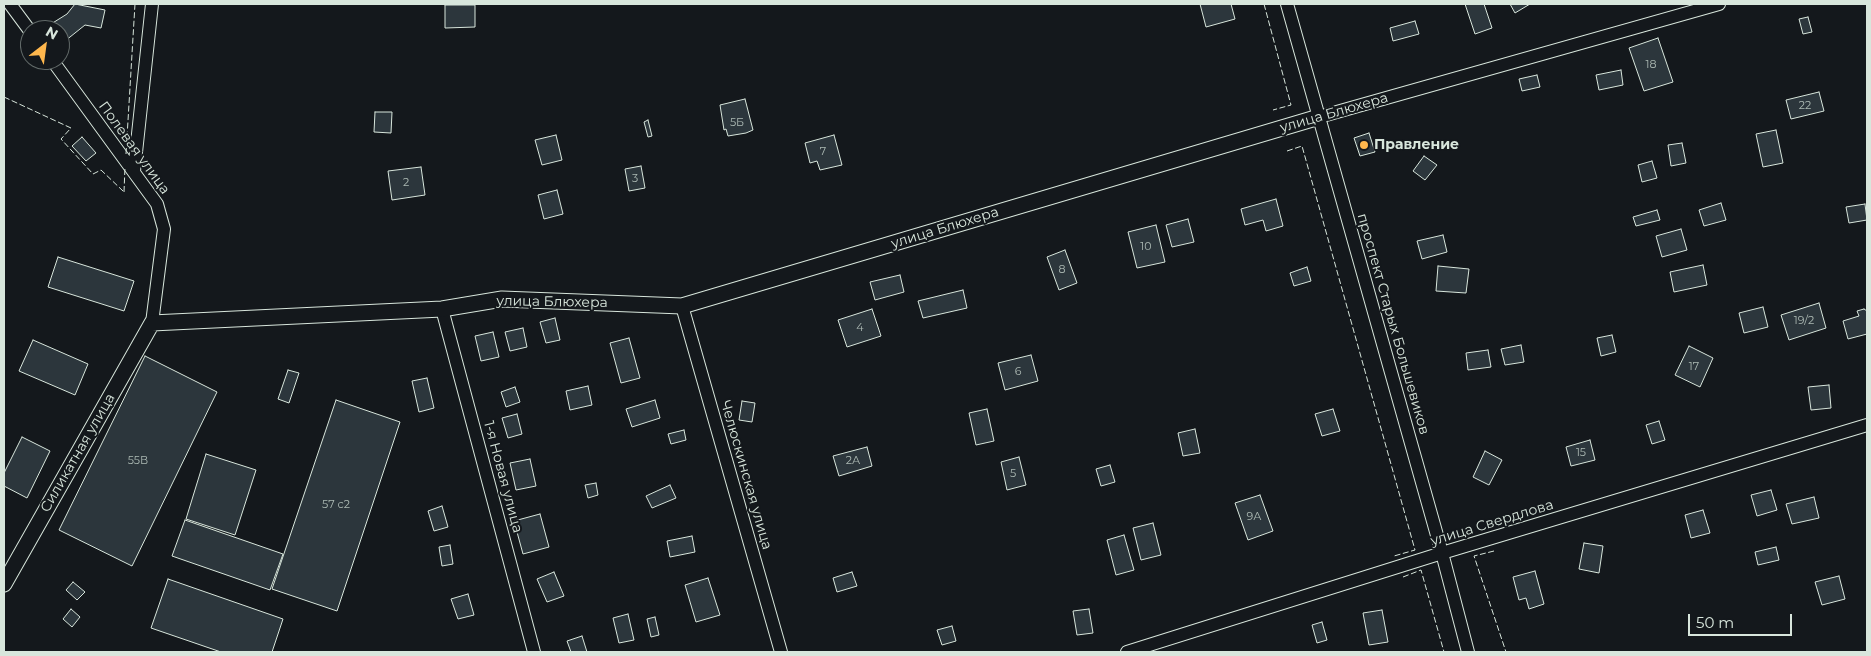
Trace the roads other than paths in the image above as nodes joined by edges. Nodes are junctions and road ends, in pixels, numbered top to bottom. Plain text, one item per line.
1 (10, 4) edge
2 (152, 4) edge
3 (1287, 4) edge
4 (1719, 4) edge
5 (22, 20) edge
6 (59, 70) edge
7 (1319, 117) junction
8 (134, 171) junction
9 (682, 306) junction
10 (442, 309) junction
11 (152, 323) junction
12 (1867, 425) edge
13 (1442, 553) junction
14 (4, 584) edge
15 (534, 652) edge
16 (781, 652) edge
17 (1127, 652) edge
18 (1468, 652) edge

1 - 5 street
2 - 8 street
3 - 7 street, проспект Старых Большевиков
4 - 7 street, улица Блюхера
6 - 8 street, Полевая улица
7 - 9 street, улица Блюхера
7 - 13 street, проспект Старых Большевиков
8 - 11 street, Полевая улица
9 - 10 street, улица Блюхера
9 - 16 street, Челюскинская улица
10 - 11 street, улица Блюхера
10 - 15 street, 1-я Новая улица
11 - 14 street, Силикатная улица
12 - 13 street, улица Свердлова
13 - 17 street, улица Свердлова
13 - 18 street, проспект Старых Большевиков

